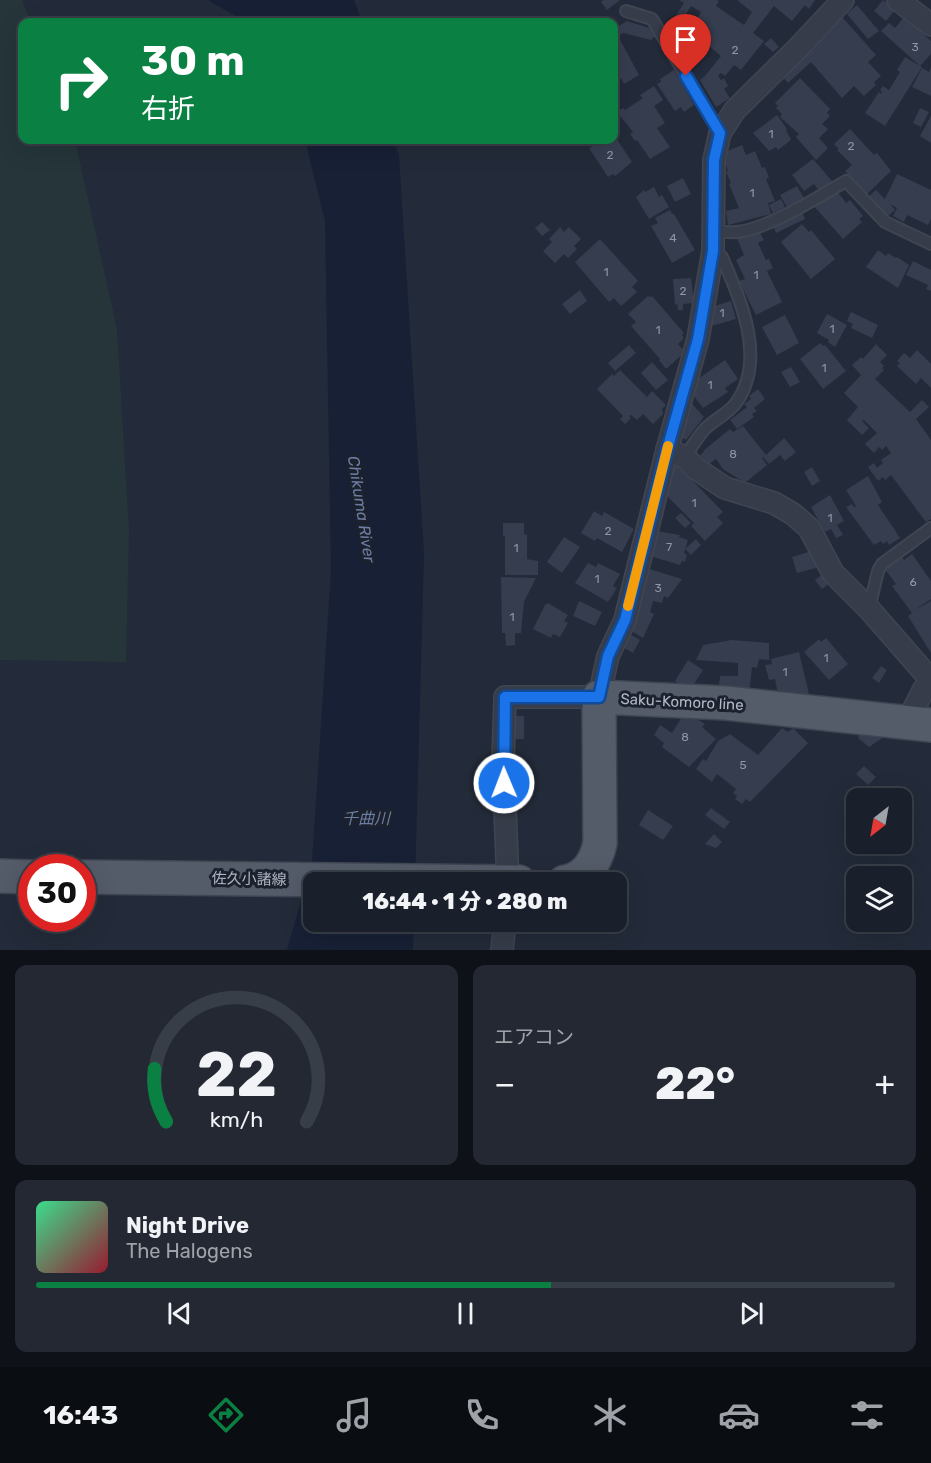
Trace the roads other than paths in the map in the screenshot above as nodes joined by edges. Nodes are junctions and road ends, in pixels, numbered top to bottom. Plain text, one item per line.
1 (843, 0) edge
2 (898, 0) edge
3 (626, 10) dead end
4 (931, 25) edge
5 (720, 133) junction
6 (713, 241) junction
7 (931, 244) edge
8 (676, 453) junction
9 (931, 528) edge
10 (869, 609) junction
11 (931, 680) edge
12 (599, 697) junction
13 (924, 729) edge
14 (508, 872) edge
15 (586, 872) edge
16 (0, 876) edge
17 (18, 877) edge
18 (96, 877) edge
19 (303, 879) edge
20 (504, 932) edge
21 (502, 950) edge

1 - 5 street
2 - 4 street
3 - 5 lane
5 - 6 street
6 - 7 lane
6 - 8 street
6 - 8 lane
8 - 10 street
8 - 12 street
9 - 10 lane
10 - 11 street
11 - 13 street
12 - 13 main road, Saku-Komoro line
12 - 14 street
12 - 15 main road, Saku-Komoro line
16 - 17 main road
18 - 19 main road, 佐久小諸線
20 - 21 street

